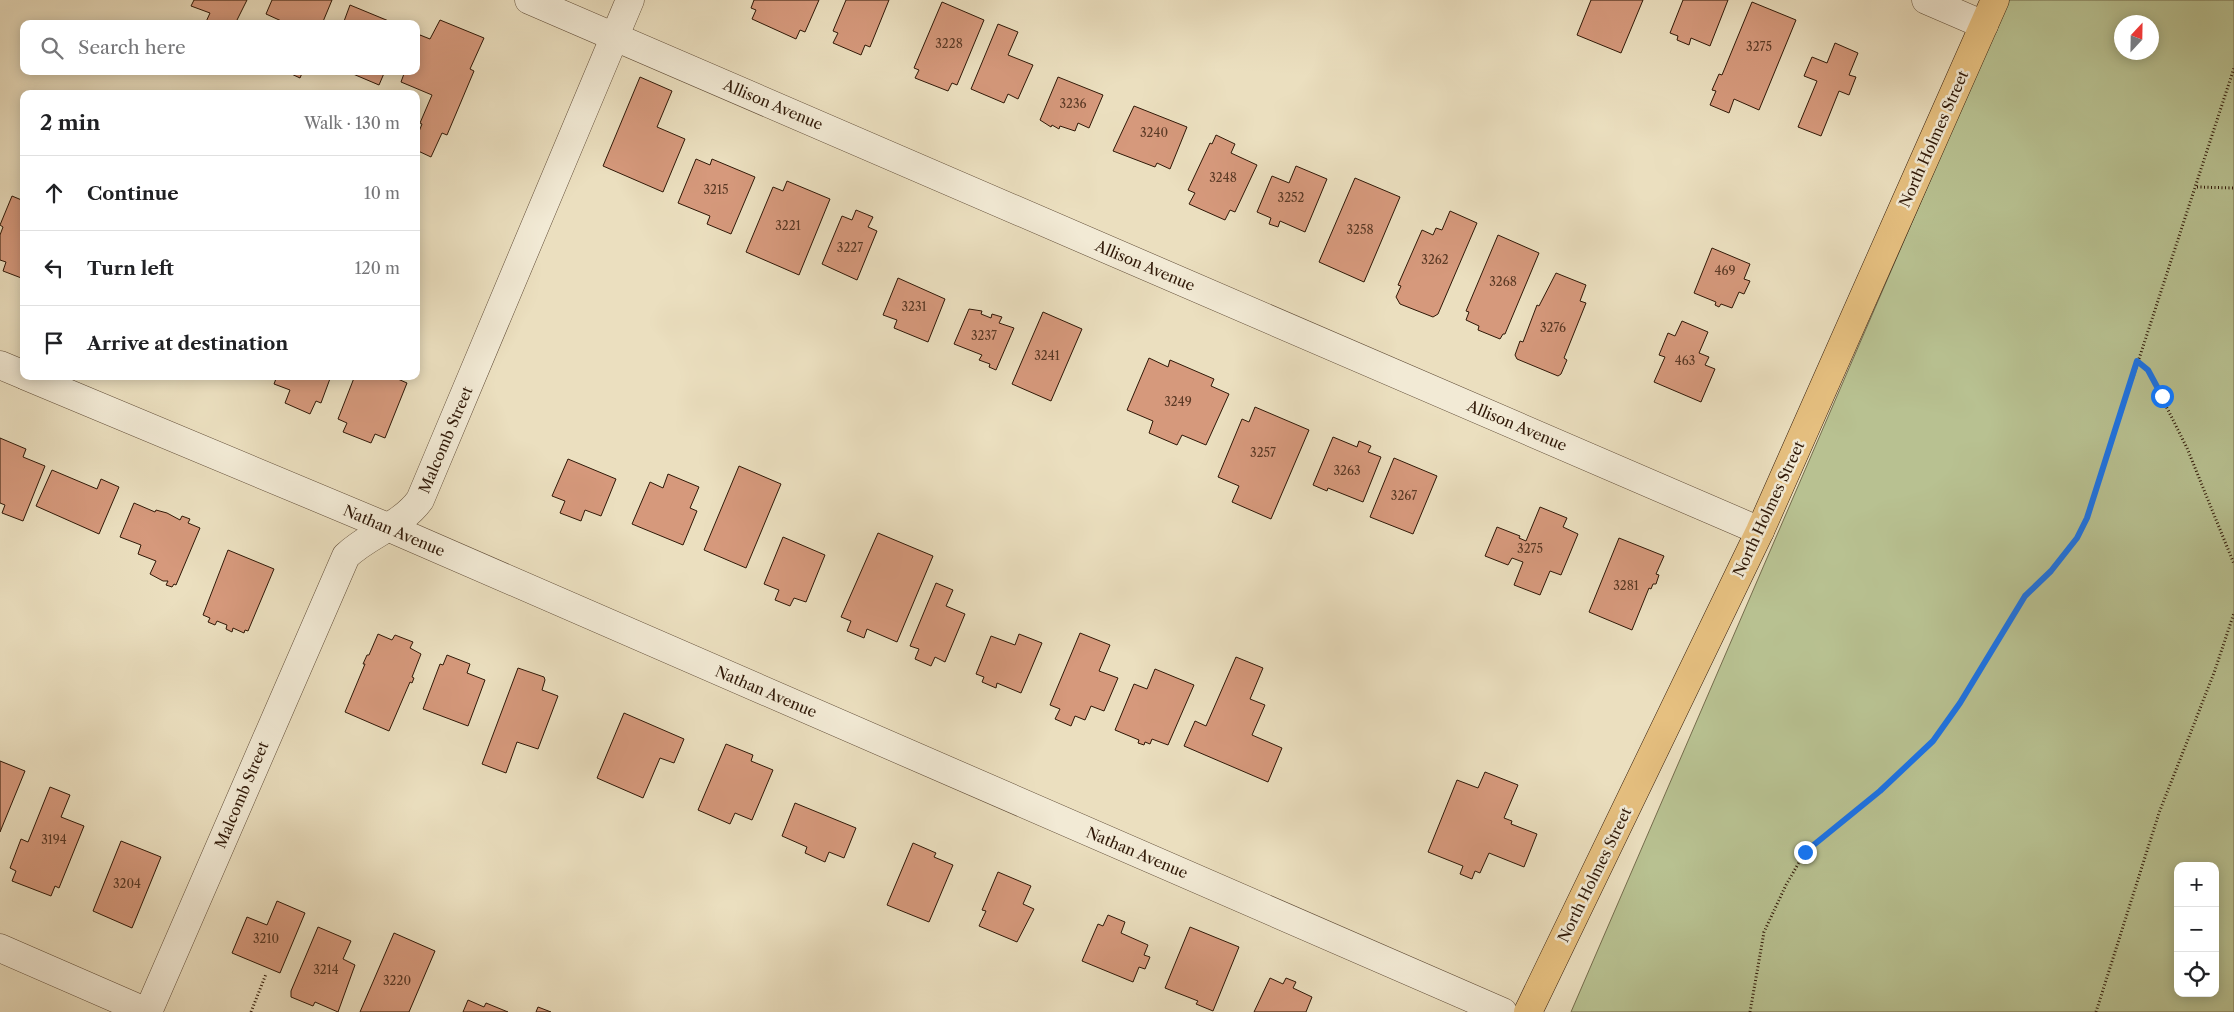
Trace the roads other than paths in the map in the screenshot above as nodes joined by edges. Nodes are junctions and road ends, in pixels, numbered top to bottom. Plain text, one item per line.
1 (529, 0) edge
2 (630, 0) edge
3 (1926, 0) edge
4 (1995, 0) edge
5 (1984, 25) junction
6 (614, 37) junction
7 (0, 365) edge
8 (20, 374) edge
9 (35, 380) edge
10 (390, 528) junction
11 (1760, 531) junction
12 (0, 948) edge
13 (148, 1012) edge
14 (1503, 1012) edge
15 (1528, 1012) edge

1 - 6 street, Allison Avenue
2 - 6 street, Malcomb Street
3 - 5 street
4 - 5 main road, North Holmes Street
5 - 11 main road, North Holmes Street
6 - 10 street, Malcomb Street
6 - 11 street, Allison Avenue
7 - 8 street, Nathan Avenue
9 - 10 street, Nathan Avenue
10 - 13 street, Malcomb Street
10 - 14 street, Nathan Avenue
11 - 15 main road, North Holmes Street
12 - 13 street

